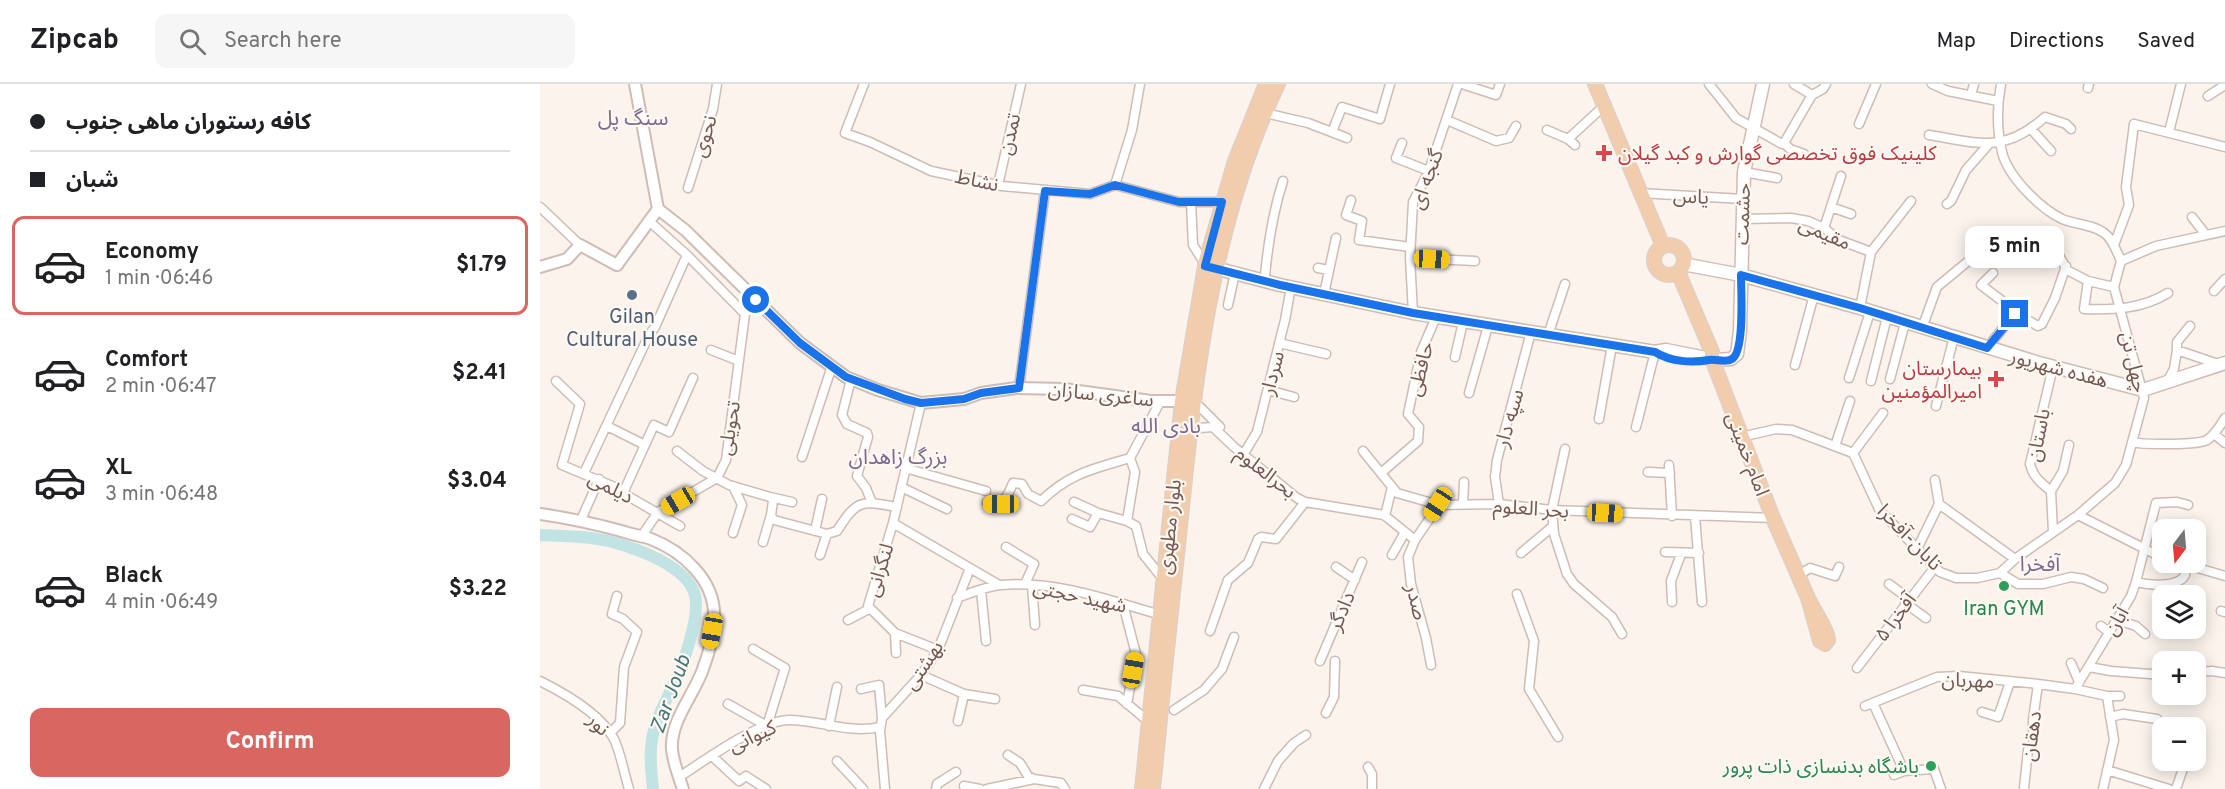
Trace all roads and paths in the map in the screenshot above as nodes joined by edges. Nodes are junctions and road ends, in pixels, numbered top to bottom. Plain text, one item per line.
1 (635, 84) edge
2 (717, 84) edge
3 (864, 84) edge
4 (1021, 84) edge
5 (1140, 84) edge
6 (1266, 84) edge
7 (1278, 84) edge
8 (1390, 84) edge
9 (1460, 84) edge
10 (1500, 84) edge
11 (1595, 84) edge
12 (1709, 84) edge
13 (1763, 84) edge
14 (1794, 84) edge
15 (1826, 84) edge
16 (1875, 84) edge
17 (1932, 84) edge
18 (1974, 84) edge
19 (2001, 84) edge
20 (2181, 84) edge
21 (2225, 85) edge
22 (1812, 95) junction
23 (1971, 95) junction
24 (2208, 96) dead end
25 (1998, 100) junction
26 (1599, 110) junction
27 (1265, 112) junction
28 (1447, 120) junction
29 (1859, 124) dead end
30 (1516, 126) dead end
31 (1754, 128) junction
32 (2031, 129) junction
33 (2071, 129) dead end
34 (1547, 130) dead end
35 (1332, 132) junction
36 (2169, 132) junction
37 (1929, 135) dead end
38 (1347, 138) dead end
39 (2001, 142) junction
40 (1402, 143) dead end
41 (1784, 143) junction
42 (1988, 145) junction
43 (2225, 147) edge
44 (2051, 151) dead end
45 (1804, 154) dead end
46 (1429, 171) junction
47 (1744, 172) junction
48 (1841, 176) dead end
49 (1777, 178) dead end
50 (1283, 181) dead end
51 (998, 185) junction
52 (1115, 185) junction
53 (688, 188) dead end
54 (1045, 191) junction
55 (1640, 193) junction
56 (1743, 199) junction
57 (1351, 200) dead end
58 (1911, 201) dead end
59 (1191, 202) junction
60 (1222, 202) junction
61 (1947, 204) dead end
62 (540, 207) edge
63 (1831, 207) junction
64 (658, 209) junction
65 (1851, 214) dead end
66 (2192, 217) dead end
67 (1742, 219) junction
68 (649, 221) junction
69 (1824, 228) junction
70 (2225, 231) edge
71 (2206, 235) junction
72 (1336, 238) dead end
73 (2007, 240) dead end
74 (579, 245) junction
75 (2114, 245) junction
76 (1663, 246) junction
77 (1410, 247) junction
78 (1871, 252) junction
79 (687, 255) junction
80 (1410, 258) junction
81 (1972, 258) dead end
82 (1475, 261) dead end
83 (2121, 261) junction
84 (2066, 266) junction
85 (540, 267) edge
86 (1210, 267) junction
87 (1318, 268) dead end
88 (1329, 270) junction
89 (1677, 270) junction
90 (1235, 273) junction
91 (1993, 273) dead end
92 (1735, 274) junction
93 (1265, 276) junction
94 (2225, 279) edge
95 (2088, 281) junction
96 (1565, 284) dead end
97 (2114, 287) junction
98 (1294, 288) junction
99 (2214, 291) dead end
100 (2168, 293) dead end
101 (1324, 294) junction
102 (1814, 296) junction
103 (756, 300) junction
104 (1228, 304) dead end
105 (2120, 307) junction
106 (1865, 310) junction
107 (1413, 313) junction
108 (2018, 313) junction
109 (745, 314) junction
110 (1436, 317) junction
111 (1887, 317) junction
112 (1463, 322) junction
113 (1905, 322) junction
114 (1488, 326) junction
115 (2190, 326) dead end
116 (1922, 328) junction
117 (1531, 332) junction
118 (1548, 335) junction
119 (1954, 337) junction
120 (1279, 343) junction
121 (1612, 345) junction
122 (1987, 348) junction
123 (711, 350) dead end
124 (2177, 350) junction
125 (1655, 352) junction
126 (1326, 354) dead end
127 (1455, 357) dead end
128 (1712, 359) junction
129 (739, 361) junction
130 (2222, 364) edge
131 (1795, 365) dead end
132 (832, 366) junction
133 (2053, 367) junction
134 (693, 378) dead end
135 (1849, 378) dead end
136 (851, 379) junction
137 (1890, 379) dead end
138 (556, 381) dead end
139 (1871, 381) dead end
140 (2167, 382) junction
141 (1019, 388) junction
142 (1268, 390) junction
143 (2143, 390) junction
144 (1469, 393) dead end
145 (1294, 396) dead end
146 (1850, 401) dead end
147 (1160, 402) junction
148 (921, 403) junction
149 (1187, 405) junction
150 (1936, 406) dead end
151 (1883, 413) dead end
152 (2225, 418) edge
153 (1599, 419) dead end
154 (607, 426) junction
155 (1636, 427) dead end
156 (2214, 434) junction
157 (1189, 436) junction
158 (1741, 437) junction
159 (2132, 442) junction
160 (2225, 443) edge
161 (645, 445) junction
162 (2069, 445) dead end
163 (1835, 446) junction
164 (1565, 449) dead end
165 (677, 451) dead end
166 (1363, 451) dead end
167 (1853, 453) junction
168 (1243, 455) junction
169 (802, 457) dead end
170 (1130, 458) junction
171 (905, 468) junction
172 (1648, 472) dead end
173 (584, 473) junction
174 (1381, 473) junction
175 (717, 478) junction
176 (599, 479) junction
177 (1935, 480) dead end
178 (1464, 482) dead end
179 (733, 486) junction
180 (901, 487) junction
181 (1392, 487) junction
182 (624, 491) junction
183 (986, 491) dead end
184 (2051, 491) junction
185 (772, 499) junction
186 (822, 499) dead end
187 (792, 502) dead end
188 (1074, 502) dead end
189 (1305, 502) junction
190 (872, 503) junction
191 (987, 504) dead end
192 (1438, 504) junction
193 (1463, 504) junction
194 (1499, 504) junction
195 (1939, 504) junction
196 (2188, 505) dead end
197 (897, 507) junction
198 (947, 508) dead end
199 (1552, 510) junction
200 (658, 512) junction
201 (1098, 513) junction
202 (540, 514) edge
203 (771, 515) junction
204 (2078, 515) junction
205 (1385, 516) junction
206 (1672, 516) junction
207 (1695, 517) junction
208 (1072, 519) dead end
209 (1773, 519) junction
210 (581, 520) junction
211 (1127, 521) junction
212 (893, 523) junction
213 (680, 526) dead end
214 (1552, 527) junction
215 (815, 531) junction
216 (1405, 532) junction
217 (2053, 532) junction
218 (734, 533) dead end
219 (827, 534) junction
220 (641, 537) junction
221 (1415, 540) junction
222 (764, 542) dead end
223 (1006, 547) dead end
224 (2144, 548) junction
225 (1917, 549) junction
226 (1665, 552) dead end
227 (2152, 552) edge
228 (1521, 553) dead end
229 (1699, 553) junction
230 (1681, 554) junction
231 (820, 555) dead end
232 (1392, 555) dead end
233 (2015, 559) junction
234 (1362, 562) dead end
235 (1336, 567) dead end
236 (1839, 567) dead end
237 (1935, 567) junction
238 (970, 568) junction
239 (2000, 573) junction
240 (2184, 573) edge
241 (2204, 573) edge
242 (1799, 575) junction
243 (2225, 576) edge
244 (1164, 579) junction
245 (1355, 580) junction
246 (2136, 582) junction
247 (1889, 584) dead end
248 (999, 585) junction
249 (1029, 585) junction
250 (2103, 588) dead end
251 (981, 590) junction
252 (1517, 594) dead end
253 (617, 596) dead end
254 (957, 598) junction
255 (1907, 601) junction
256 (1672, 602) dead end
257 (1702, 602) dead end
258 (1123, 604) junction
259 (869, 609) junction
260 (1160, 615) junction
261 (1926, 618) dead end
262 (848, 620) dead end
263 (2117, 620) junction
264 (1035, 625) dead end
265 (2101, 626) dead end
266 (1210, 631) dead end
267 (895, 633) junction
268 (2110, 633) junction
269 (1622, 634) dead end
270 (2145, 634) dead end
271 (1234, 637) dead end
272 (1817, 637) dead end
273 (986, 641) dead end
274 (753, 649) dead end
275 (938, 650) junction
276 (896, 653) dead end
277 (1320, 661) dead end
278 (1335, 662) dead end
279 (2071, 663) dead end
280 (1431, 664) dead end
281 (2089, 667) junction
282 (1857, 668) dead end
283 (2206, 671) edge
284 (2225, 673) edge
285 (2152, 674) edge
286 (921, 675) junction
287 (540, 681) edge
288 (2010, 682) junction
289 (2038, 684) junction
290 (2077, 686) junction
291 (837, 687) dead end
292 (861, 689) dead end
293 (1083, 690) dead end
294 (964, 694) junction
295 (2107, 696) junction
296 (2120, 696) dead end
297 (994, 699) dead end
298 (728, 704) dead end
299 (1127, 704) junction
300 (1174, 710) dead end
301 (1326, 712) dead end
302 (1982, 712) dead end
303 (2110, 717) junction
304 (2152, 717) edge
305 (958, 721) dead end
306 (881, 722) junction
307 (1149, 722) junction
308 (766, 726) junction
309 (829, 726) junction
310 (610, 733) junction
311 (1306, 735) dead end
312 (1558, 737) dead end
313 (1008, 755) dead end
314 (712, 756) junction
315 (837, 761) dead end
316 (1368, 767) dead end
317 (2107, 770) junction
318 (1904, 771) junction
319 (2182, 771) edge
320 (957, 772) dead end
321 (1894, 775) dead end
322 (679, 777) junction
323 (1034, 779) junction
324 (964, 786) dead end
325 (2024, 788) edge
326 (629, 789) edge
327 (683, 789) edge
328 (766, 789) edge
329 (863, 789) edge
330 (885, 789) edge
331 (936, 789) edge
332 (980, 789) edge
333 (987, 789) edge
334 (1065, 789) edge
335 (1142, 789) edge
336 (1153, 789) edge
337 (1264, 789) edge
338 (1372, 789) edge
339 (1941, 789) edge
340 (2103, 789) edge
341 (2169, 789) edge
342 (2176, 789) edge

1 - 64 street
2 - 53 street, نحوی
3 - 51 street, نشاط
4 - 51 street, تمدن
5 - 52 street
6 - 60 main road
7 - 27 main road
8 - 35 street
9 - 10 street
9 - 28 street, گنجه ای
11 - 26 main road
12 - 31 street
13 - 31 main road, حشمت
14 - 22 street
15 - 22 street
16 - 29 street
17 - 23 street
18 - 23 street
19 - 25 street
20 - 36 street
21 - 24 street
22 - 41 street
23 - 25 street
25 - 39 street
26 - 34 street
26 - 55 main road
27 - 35 street
27 - 86 main road
28 - 30 street
28 - 46 street, گنجه ای
31 - 41 street
31 - 47 main road, حشمت
32 - 33 street
32 - 39 street
32 - 44 street
35 - 38 street
36 - 43 street
36 - 75 street
37 - 42 street
39 - 42 street
39 - 75 street
40 - 46 street
41 - 45 street
42 - 61 street
46 - 77 street, گنجه ای
47 - 49 street
47 - 56 main road, حشمت
48 - 63 street
50 - 93 street
51 - 54 street, نشاط
52 - 54 street, نشاط
52 - 59 street
54 - 141 street
55 - 56 street, یاس
55 - 76 main road
56 - 67 main road, حشمت
57 - 77 street
58 - 78 street
59 - 60 street
59 - 86 street
60 - 86 main road
62 - 74 street
63 - 65 street
63 - 69 street
64 - 68 street
64 - 103 street, ساغری سازان
66 - 71 street
67 - 69 street, مقیمی
67 - 92 main road, حشمت
68 - 74 street
68 - 79 street
69 - 78 street, مقیمی
70 - 71 street
71 - 83 street
72 - 88 street
73 - 84 street
74 - 85 street
75 - 83 street
76 - 89 main road
76 - 89 main road
77 - 80 street, گنجه ای
78 - 106 street
79 - 109 street
79 - 154 street
80 - 82 street
80 - 107 street, گنجه ای
81 - 116 street
83 - 97 street
84 - 95 street
84 - 108 street
86 - 90 main road
86 - 93 main road
86 - 149 main road, بلوار مطهری
87 - 88 street
88 - 101 street
89 - 92 main road, هفده شهریور
89 - 128 main road, امام خمینی
90 - 98 main road
90 - 104 street
91 - 108 street
92 - 102 main road, هفده شهریور
92 - 128 main road, حشمت
93 - 98 main road
94 - 99 street
95 - 97 street
95 - 105 street
96 - 118 street
97 - 105 street, چهل تن
98 - 101 main road
98 - 120 street, سردار
100 - 105 street
101 - 107 main road
102 - 106 main road, هفده شهریور
102 - 131 street
103 - 109 street
103 - 132 street, ساغری سازان
105 - 143 street, چهل تن
106 - 111 main road, هفده شهریور
106 - 135 street
107 - 110 main road
108 - 122 street
109 - 129 street, تحویلی
110 - 112 main road
110 - 174 street, حافظی
111 - 113 main road, هفده شهریور
111 - 139 street
112 - 114 main road
112 - 127 street
113 - 116 main road, هفده شهریور
113 - 137 street
114 - 117 main road
114 - 144 street
115 - 124 street
116 - 119 main road, هفده شهریور
117 - 118 main road
117 - 194 street, سپه دار
118 - 121 main road
119 - 122 main road, هفده شهریور
119 - 150 street
120 - 126 street
120 - 142 street, سردار
121 - 125 main road
121 - 153 street
122 - 133 main road, هفده شهریور
123 - 129 street
124 - 130 street
124 - 140 street
125 - 128 main road
125 - 155 street
128 - 158 main road, امام خمینی
129 - 175 street, تحویلی
130 - 140 main road
132 - 136 street, ساغری سازان
132 - 169 street
133 - 143 main road, هفده شهریور
133 - 184 street, باستان
134 - 161 street
136 - 148 street, ساغری سازان
136 - 190 street
138 - 173 street, دیلمی
140 - 143 main road
141 - 147 street, ساغری سازان
141 - 148 street, ساغری سازان
142 - 145 street
142 - 168 street, سردار
143 - 159 street, چهل تن
146 - 163 street
147 - 149 street, ساغری سازان
147 - 170 street
148 - 171 street, لنگرانی
149 - 157 main road, بلوار مطهری
149 - 168 street
149 - 244 main road, بلوار مطهری
151 - 167 street
152 - 156 street
154 - 161 street
154 - 173 street
156 - 159 street
156 - 160 street
157 - 168 street, بحرالعلوم
157 - 336 main road, بلوار مطهری
158 - 163 street
158 - 209 main road, امام خمینی
159 - 204 street, چهل تن
161 - 182 street
162 - 184 street
163 - 167 street
164 - 199 street
165 - 175 street
166 - 174 street
167 - 225 street, تابان-آفخرا
168 - 189 street, بحرالعلوم
170 - 191 street
170 - 211 street
171 - 180 street, لنگرانی
171 - 183 street
172 - 206 street
173 - 176 street, دیلمی
174 - 181 street
175 - 179 street
175 - 200 street, تحویلی
176 - 182 street, دیلمی
176 - 210 street
177 - 195 street
178 - 193 street
179 - 185 street
179 - 218 street
180 - 197 street, لنگرانی
180 - 198 street
181 - 192 street
181 - 205 street
182 - 200 street, دیلمی
184 - 217 street, باستان
185 - 187 street
185 - 203 street
186 - 215 street
188 - 201 street
189 - 205 street, بحرالعلوم
189 - 266 street
190 - 197 street
190 - 219 street
192 - 193 street, بحر العلوم
192 - 221 street
193 - 194 street, بحر العلوم
194 - 199 street, بحر العلوم
195 - 225 street
195 - 233 street
196 - 224 street, آبان
197 - 212 street, لنگرانی
199 - 206 street, بحر العلوم
199 - 214 street
200 - 213 street, دیلمی
200 - 220 street, تحویلی
201 - 208 street
201 - 211 street
202 - 210 street
203 - 215 street
203 - 222 street
204 - 217 street
204 - 224 street
205 - 216 street, بحرالعلوم
206 - 207 street, بحر العلوم
207 - 209 street, بحر العلوم
207 - 229 street
209 - 242 main road, امام خمینی
210 - 220 street
211 - 244 street
212 - 238 street
212 - 259 street, لنگرانی
214 - 228 street
214 - 269 street
215 - 219 street
216 - 221 street, بحرالعلوم
216 - 232 street
217 - 233 street
219 - 231 street
220 - 322 street
221 - 280 street, صدر
223 - 249 street
224 - 227 street
224 - 246 street, آبان
225 - 237 street, تابان-آفخرا
226 - 230 street
229 - 230 street
229 - 257 street
230 - 256 street
233 - 239 street
234 - 245 street, دادگر
235 - 245 street
236 - 242 street
237 - 239 street, تابان-آفخرا
237 - 255 street, آفخرا ۵
238 - 248 street
238 - 254 street, بهشتی
239 - 250 street
240 - 246 street
241 - 243 street
242 - 272 main road, امام خمینی
244 - 260 main road, بلوار مطهری
245 - 277 street, دادگر
246 - 263 street, آبان
247 - 255 street
248 - 249 street, شهید حجتی
248 - 251 street, شهید حجتی
249 - 258 street, شهید حجتی
249 - 264 street
251 - 254 street, شهید حجتی
251 - 273 street
252 - 312 street
253 - 310 street
254 - 275 street, بهشتی
255 - 261 street
255 - 282 street, آفخرا ۵
258 - 260 street, شهید حجتی
258 - 299 street
259 - 262 street
259 - 267 street, لنگرانی
260 - 307 main road, بلوار مطهری
263 - 268 street, آبان
263 - 270 street
265 - 268 street
267 - 275 street, لنگرانی
267 - 276 street
268 - 281 street, آبان
271 - 300 street
274 - 308 street
275 - 286 street, بهشتی
278 - 301 street
279 - 290 street
281 - 285 street
281 - 290 street, آبان
283 - 284 street
286 - 294 street
286 - 306 street, بهشتی
287 - 310 street, نور
288 - 289 street, مهربان
288 - 302 street
288 - 318 street, مهربان
289 - 290 street, مهربان
289 - 325 street, دهقان
290 - 295 street, مهربان
291 - 309 street
292 - 306 street
293 - 299 street
294 - 297 street
294 - 305 street
295 - 296 street, مهربان
295 - 303 street
298 - 308 street
299 - 307 street
303 - 304 street
303 - 317 street
306 - 309 street, کیوانی
306 - 330 street
307 - 335 main road, بلوار مطهری
308 - 309 street, کیوانی
308 - 314 street, کیوانی
310 - 326 street, نور
311 - 337 street
313 - 323 street
314 - 322 street, کیوانی
314 - 328 street
315 - 329 street
316 - 338 street
317 - 340 street
317 - 341 street
318 - 321 street
318 - 339 street
319 - 342 street
320 - 331 street
322 - 327 street
323 - 333 street
323 - 334 street
324 - 332 street

